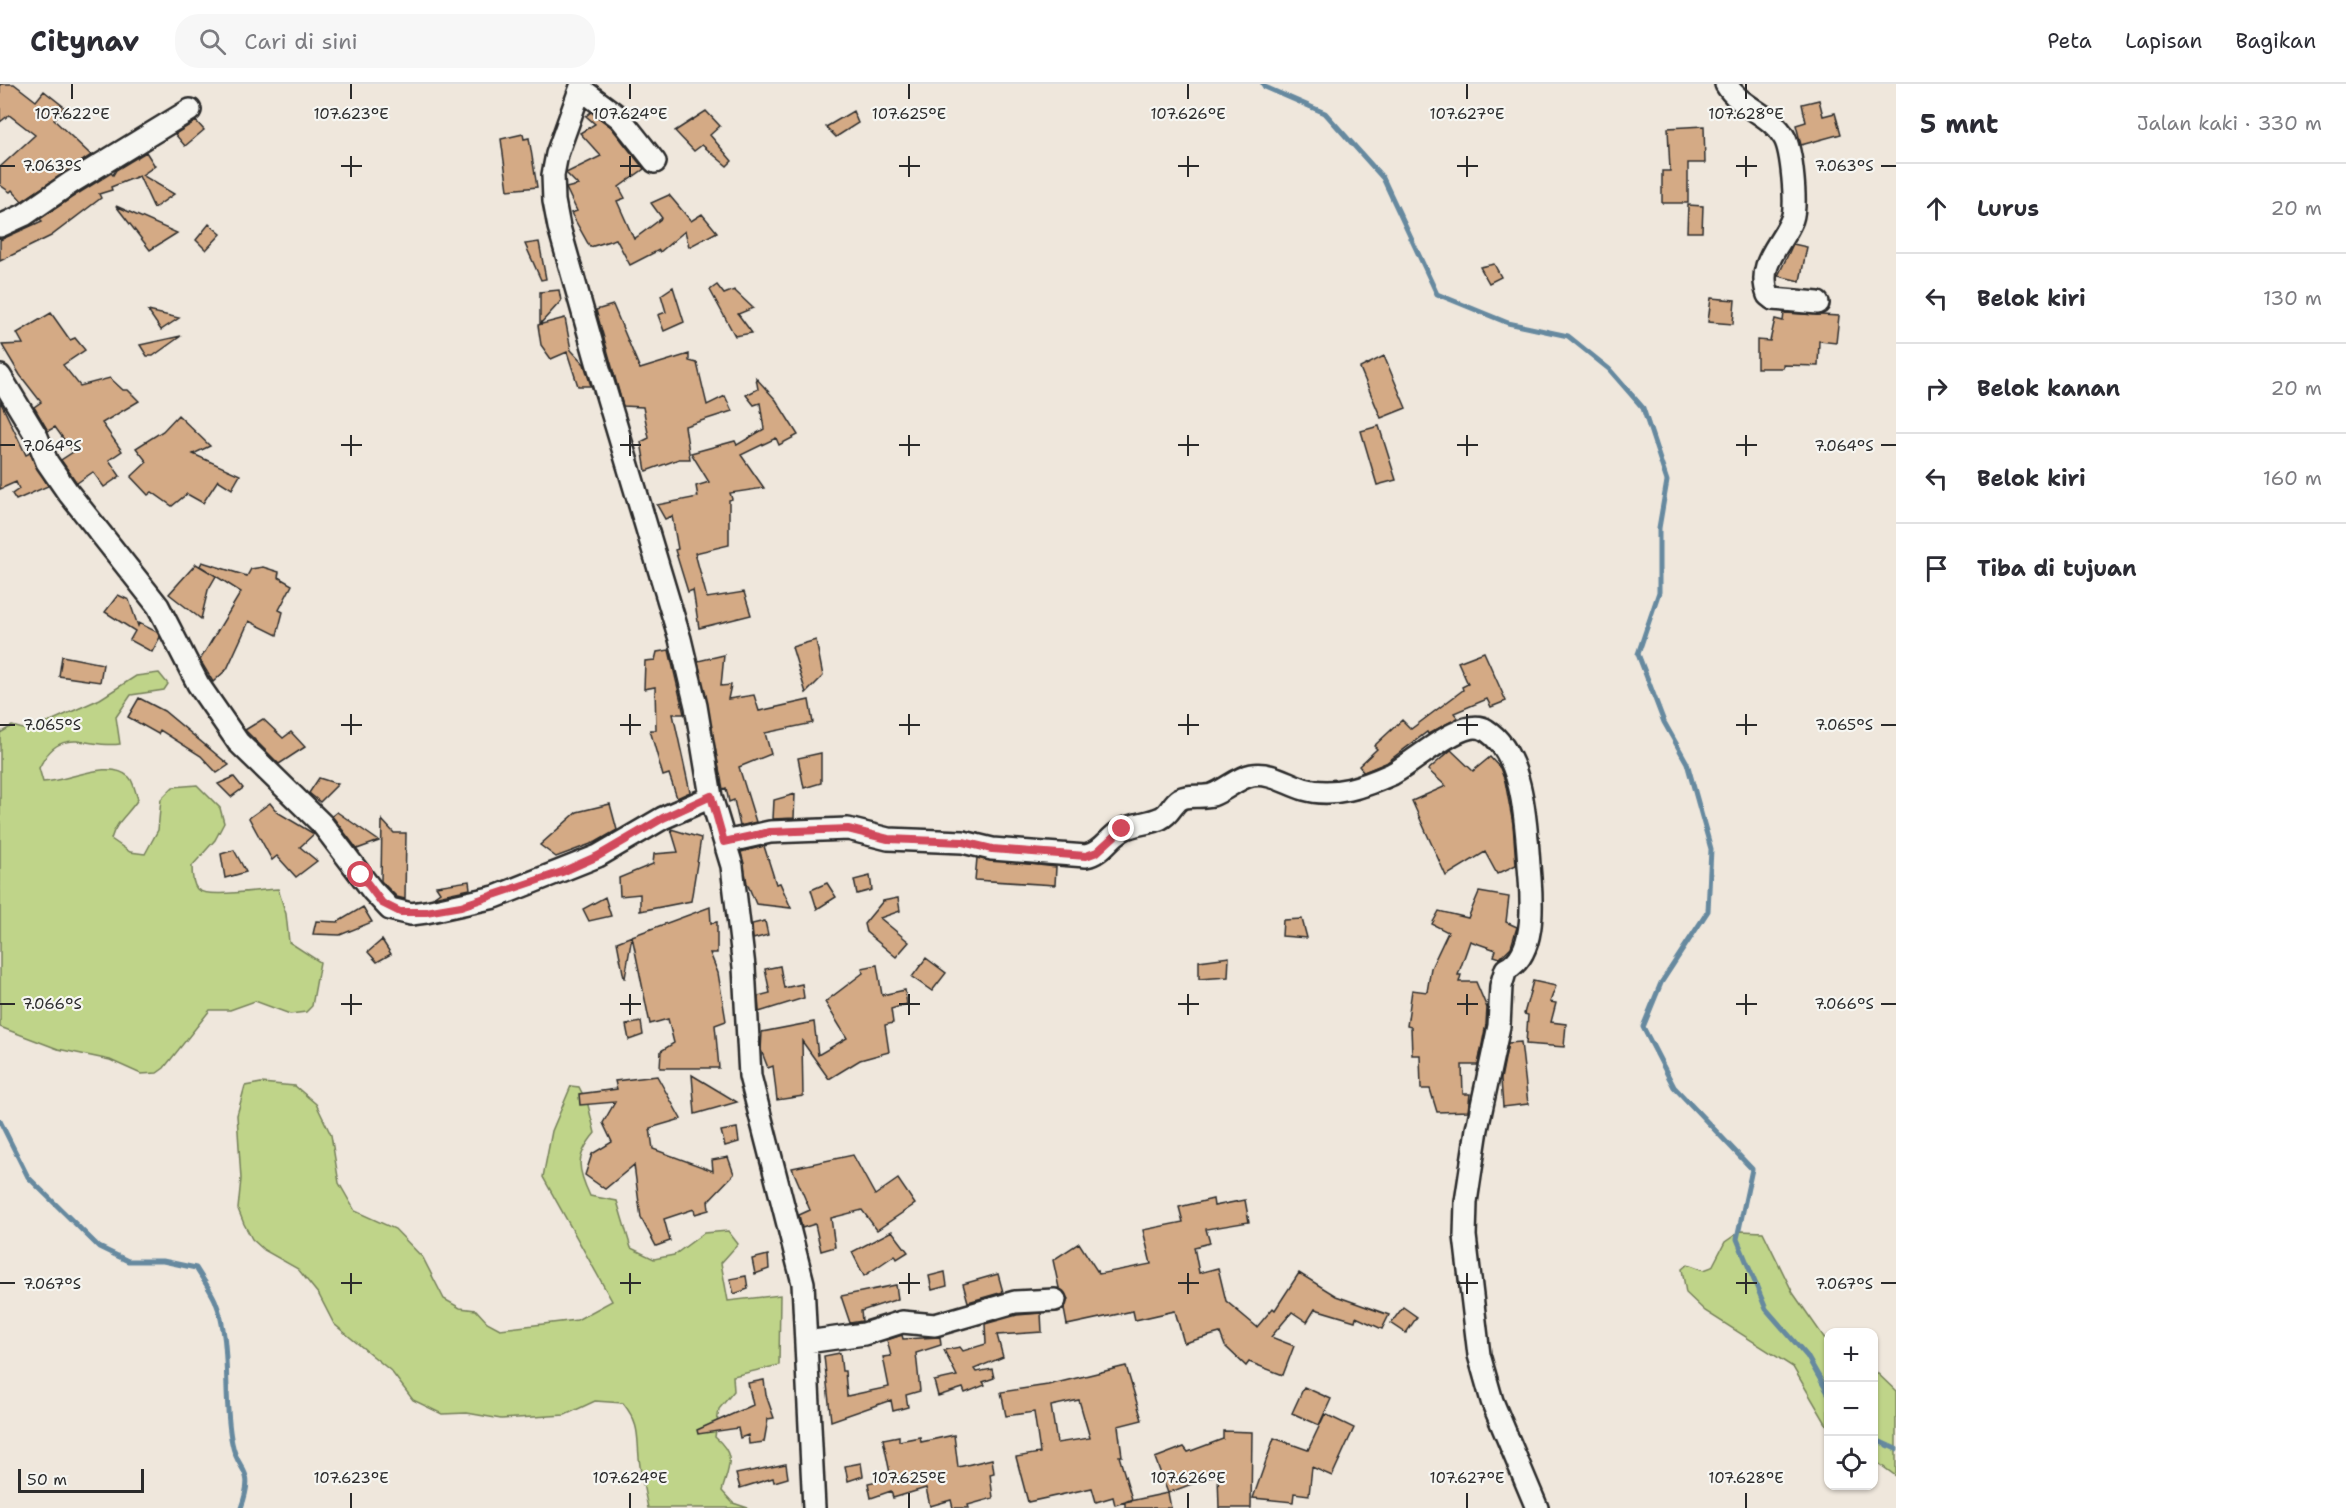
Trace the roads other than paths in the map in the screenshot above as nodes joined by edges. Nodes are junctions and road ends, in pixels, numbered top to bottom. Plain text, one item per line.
1 (1726, 84) edge
2 (581, 87) edge
3 (190, 110) dead end
4 (655, 162) dead end
5 (0, 225) edge
6 (1818, 303) dead end
7 (0, 376) edge
8 (711, 796) junction
9 (724, 842) junction
10 (1055, 1300) dead end
11 (807, 1342) junction
12 (814, 1508) edge
13 (1537, 1508) edge

1 - 6 street
2 - 4 street
2 - 8 street
3 - 5 street
7 - 8 street
8 - 9 street
9 - 11 street
9 - 13 street
10 - 11 street
11 - 12 street

